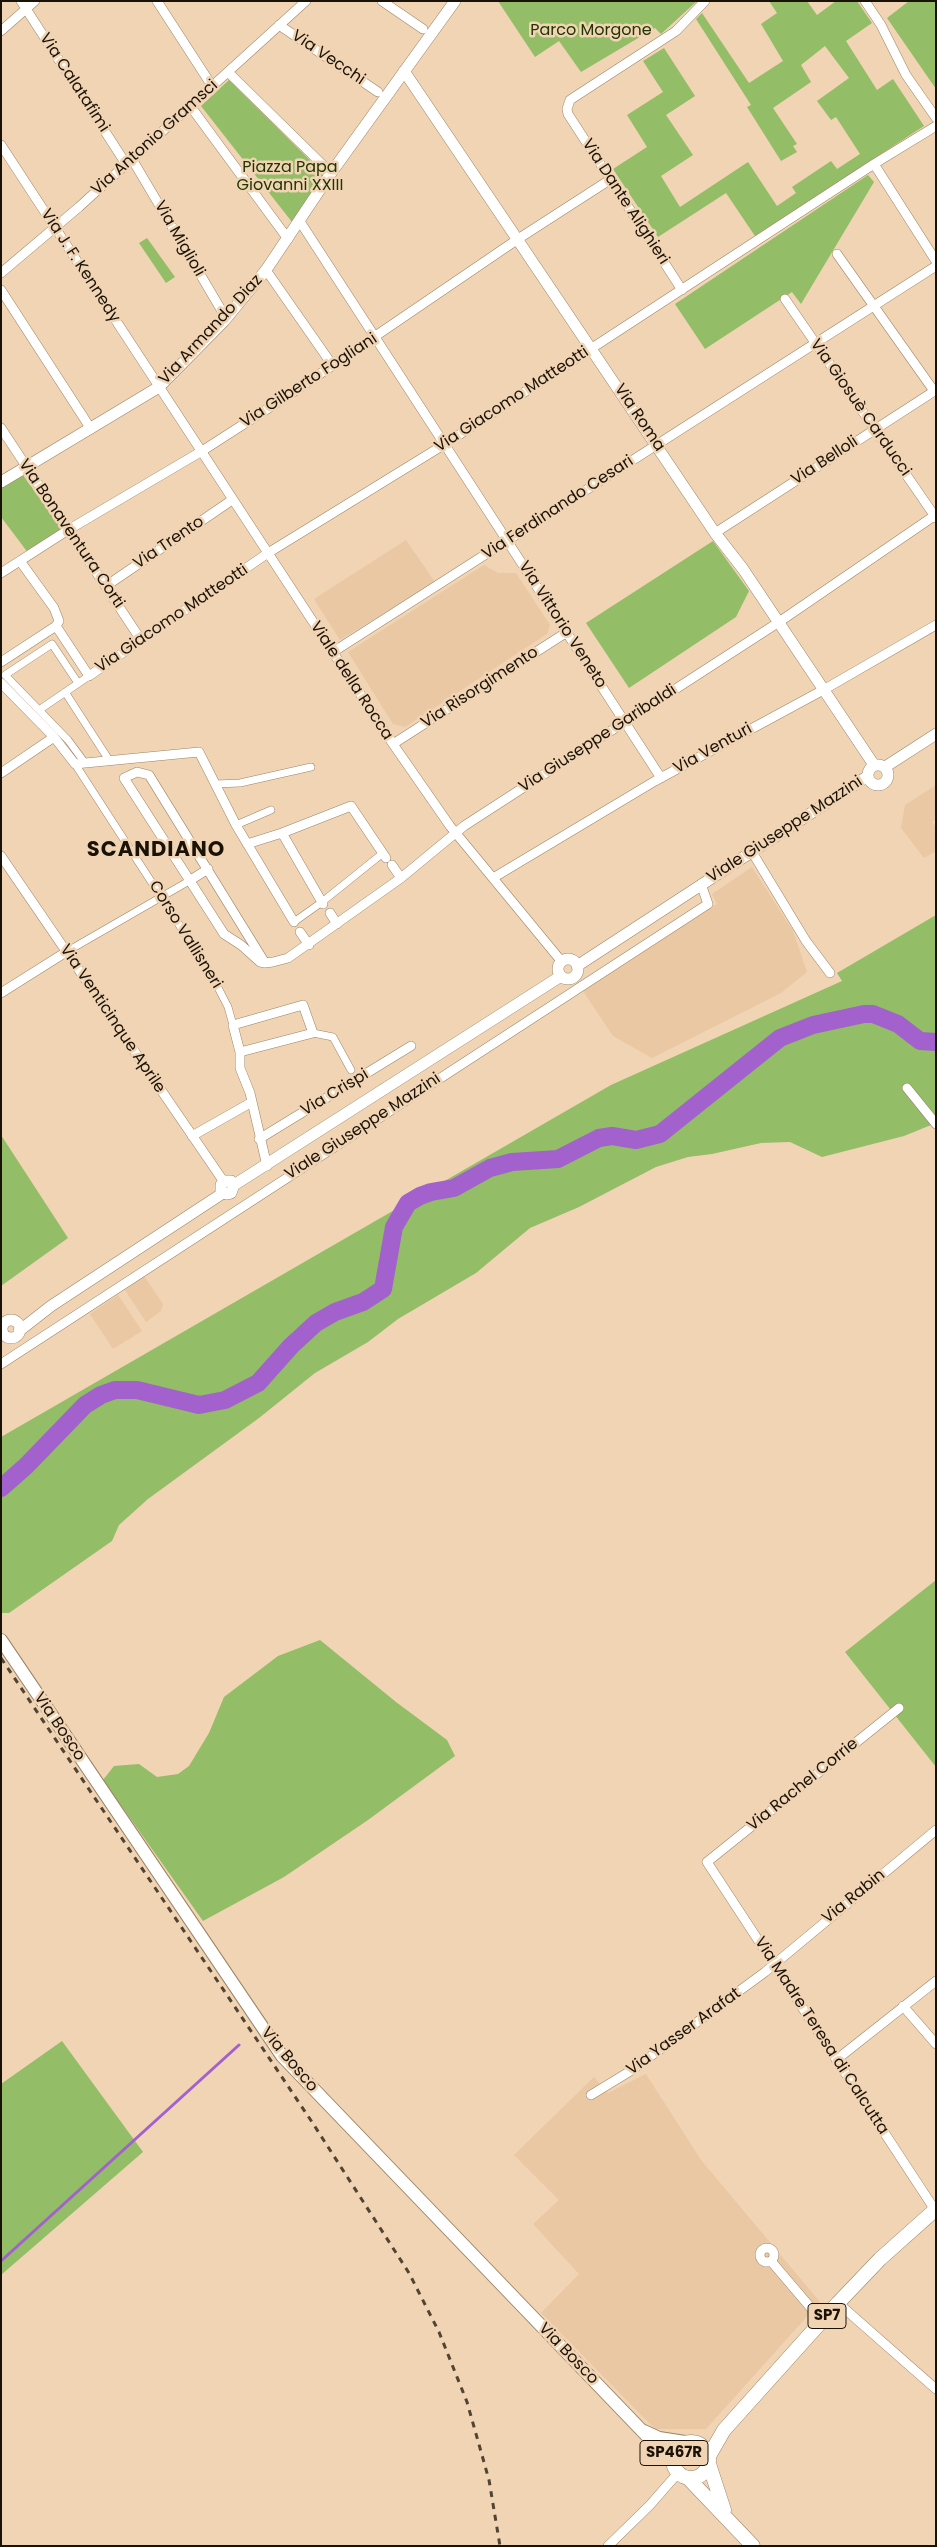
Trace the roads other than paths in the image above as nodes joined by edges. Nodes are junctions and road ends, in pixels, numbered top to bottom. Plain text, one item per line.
1 (35, 1) edge
2 (157, 1) edge
3 (306, 1) edge
4 (382, 1) edge
5 (455, 1) edge
6 (705, 1) edge
7 (865, 1) edge
8 (24, 5) edge
9 (279, 25) junction
10 (423, 29) dead end
11 (1, 30) edge
12 (404, 71) junction
13 (228, 72) junction
14 (212, 86) junction
15 (378, 92) dead end
16 (191, 107) junction
17 (936, 118) edge
18 (936, 126) edge
19 (1, 145) edge
20 (129, 161) junction
21 (874, 164) junction
22 (331, 173) junction
23 (611, 180) junction
24 (300, 220) junction
25 (54, 227) junction
26 (288, 239) junction
27 (518, 239) junction
28 (837, 254) dead end
29 (936, 261) edge
30 (936, 266) edge
31 (266, 270) junction
32 (1, 273) edge
33 (1, 290) edge
34 (682, 290) junction
35 (785, 298) dead end
36 (874, 306) junction
37 (226, 318) junction
38 (375, 338) junction
39 (815, 343) junction
40 (592, 349) junction
41 (333, 366) junction
42 (159, 387) junction
43 (935, 391) edge
44 (1, 428) edge
45 (91, 428) junction
46 (875, 428) junction
47 (445, 444) junction
48 (656, 444) junction
49 (202, 451) junction
50 (26, 467) junction
51 (1, 482) edge
52 (232, 500) junction
53 (935, 517) edge
54 (68, 530) junction
55 (715, 532) junction
56 (507, 542) junction
57 (268, 553) junction
58 (20, 561) junction
59 (1, 573) edge
60 (106, 586) junction
61 (779, 622) junction
62 (57, 623) junction
63 (936, 626) edge
64 (567, 632) junction
65 (141, 640) junction
66 (333, 652) junction
67 (1, 662) edge
68 (89, 676) junction
69 (1, 682) edge
70 (78, 683) junction
71 (825, 690) junction
72 (65, 692) junction
73 (39, 710) junction
74 (623, 721) junction
75 (936, 734) edge
76 (54, 737) junction
77 (393, 744) junction
78 (109, 760) junction
79 (80, 763) junction
80 (880, 766) junction
81 (311, 767) dead end
82 (1, 773) edge
83 (868, 776) junction
84 (661, 778) junction
85 (216, 784) junction
86 (271, 810) dead end
87 (236, 825) junction
88 (456, 832) junction
89 (282, 833) junction
90 (247, 844) junction
91 (752, 852) junction
92 (1, 856) edge
93 (387, 859) junction
94 (208, 869) junction
95 (400, 878) junction
96 (493, 878) junction
97 (189, 881) junction
98 (701, 884) junction
99 (162, 896) junction
100 (323, 903) junction
101 (330, 913) dead end
102 (294, 922) joint
103 (338, 924) junction
104 (300, 932) dead end
105 (309, 945) junction
106 (66, 952) junction
107 (562, 962) junction
108 (265, 963) junction
109 (577, 966) junction
110 (830, 973) dead end
111 (561, 976) junction
112 (1, 993) edge
113 (233, 1025) junction
114 (313, 1033) junction
115 (411, 1046) dead end
116 (240, 1052) junction
117 (354, 1075) junction
118 (907, 1088) dead end
119 (252, 1102) junction
120 (936, 1124) edge
121 (192, 1136) junction
122 (259, 1139) junction
123 (267, 1166) junction
124 (227, 1186) junction
125 (7, 1329) edge
126 (1, 1364) edge
127 (1, 1640) edge
128 (900, 1708) dead end
129 (936, 1830) edge
130 (707, 1862) joint
131 (774, 1965) junction
132 (936, 1981) edge
133 (903, 2006) junction
134 (936, 2044) edge
135 (836, 2060) junction
136 (590, 2095) dead end
137 (935, 2209) edge
138 (771, 2261) dead end
139 (838, 2303) junction
140 (822, 2321) junction
141 (936, 2389) edge
142 (640, 2429) junction
143 (724, 2430) junction
144 (688, 2442) junction
145 (709, 2460) junction
146 (680, 2471) junction
147 (729, 2519) junction
148 (608, 2546) edge
149 (753, 2546) edge

1 - 8 street
2 - 14 street
3 - 9 street, Via Antonio Gramsci
4 - 10 street
5 - 12 street, Via Armando Diaz
6 - 23 street, Via Dante Alighieri
7 - 17 street
8 - 11 street
8 - 20 street, Via Calatafimi
9 - 13 street, Via Antonio Gramsci
9 - 15 street, Via Vecchi
12 - 22 street, Via Armando Diaz
12 - 27 street, Via Roma
13 - 14 street, Via Antonio Gramsci
13 - 22 street
14 - 16 street, Via Antonio Gramsci
16 - 20 street, Via Antonio Gramsci
16 - 26 street
18 - 21 street, Via Giacomo Matteotti
19 - 25 street, Via J. F. Kennedy
20 - 25 street, Via Antonio Gramsci
20 - 37 street, Via Miglioli
21 - 29 street
21 - 34 street, Via Giacomo Matteotti
22 - 24 street, Via Armando Diaz
23 - 27 street, Via Gilberto Fogliani
23 - 34 street, Via Dante Alighieri
24 - 26 street, Via Armando Diaz
24 - 38 street, Via Vittorio Veneto
25 - 32 street, Via Antonio Gramsci
25 - 42 street, Via J. F. Kennedy
26 - 31 street, Via Armando Diaz
27 - 38 street, Via Gilberto Fogliani
27 - 40 street, Via Roma
28 - 36 street
30 - 36 street, Via Ferdinando Cesari
31 - 37 street, Via Armando Diaz
31 - 41 street
33 - 45 street
34 - 40 street, Via Giacomo Matteotti
35 - 39 street, Via Giosuè Carducci
36 - 39 street, Via Ferdinando Cesari
36 - 43 street
37 - 42 street, Via Armando Diaz
38 - 41 street, Via Gilberto Fogliani
38 - 47 street, Via Vittorio Veneto
39 - 46 street, Via Giosuè Carducci
39 - 48 street, Via Ferdinando Cesari
40 - 47 street, Via Giacomo Matteotti
40 - 48 street, Via Roma
41 - 49 street, Via Gilberto Fogliani
42 - 45 street, Via Armando Diaz
42 - 49 street, Viale della Rocca
43 - 46 street, Via Belloli
44 - 50 street, Via Bonaventura Corti
45 - 50 street, Via Armando Diaz
46 - 53 street, Via Giosuè Carducci
46 - 55 street, Via Belloli
47 - 56 street, Via Vittorio Veneto
47 - 57 street, Via Giacomo Matteotti
48 - 55 street, Via Roma
48 - 56 street, Via Ferdinando Cesari
49 - 52 street, Viale della Rocca
49 - 54 street, Via Gilberto Fogliani
50 - 51 street, Via Armando Diaz
50 - 54 street, Via Bonaventura Corti
52 - 57 street, Viale della Rocca
52 - 60 street, Via Trento
53 - 61 street, Via Giuseppe Garibaldi
54 - 58 street, Via Gilberto Fogliani
54 - 60 street, Via Bonaventura Corti
55 - 61 street, Via Roma
56 - 64 street, Via Vittorio Veneto
56 - 66 street, Via Ferdinando Cesari
57 - 65 street, Via Giacomo Matteotti
57 - 66 street, Viale della Rocca
58 - 59 street, Via Gilberto Fogliani
58 - 62 street
60 - 65 street, Via Bonaventura Corti
61 - 71 street, Via Roma
61 - 74 street, Via Giuseppe Garibaldi
62 - 67 street
62 - 68 street
63 - 71 street, Via Venturi
64 - 74 street, Via Vittorio Veneto
64 - 77 street, Via Risorgimento
65 - 68 street, Via Giacomo Matteotti
66 - 77 street, Viale della Rocca
68 - 70 street
69 - 76 street, Corso Vallisneri
70 - 72 street
70 - 73 street
71 - 80 street, Via Roma
71 - 84 street, Via Venturi
72 - 73 street
72 - 78 street
73 - 79 street
74 - 84 street, Via Vittorio Veneto
74 - 88 street, Via Giuseppe Garibaldi
75 - 80 street, Viale Giuseppe Mazzini
76 - 79 street, Corso Vallisneri
76 - 82 street
77 - 88 street, Viale della Rocca
78 - 79 street
78 - 85 street
79 - 99 street, Corso Vallisneri
80 - 83 street, Viale Giuseppe Mazzini
80 - 83 street, Viale Giuseppe Mazzini
81 - 85 street
83 - 91 street, Viale Giuseppe Mazzini
84 - 96 street, Via Venturi
85 - 87 street
86 - 87 street
87 - 90 street
88 - 95 street, Via Giuseppe Garibaldi
88 - 96 street, Viale della Rocca
89 - 90 street
89 - 93 street
89 - 100 street
90 - 102 street
91 - 98 street, Viale Giuseppe Mazzini
91 - 110 street
92 - 106 street, Via Venticinque Aprile
93 - 95 street
93 - 100 street
94 - 97 street
94 - 97 street
94 - 108 street
95 - 103 street, Via Giuseppe Garibaldi
96 - 107 street, Viale della Rocca
97 - 99 street
97 - 108 street
98 - 109 street, Viale Giuseppe Mazzini
98 - 126 street, Viale Giuseppe Mazzini
99 - 106 street
99 - 113 street, Corso Vallisneri
100 - 102 street
101 - 103 street
103 - 105 street, Via Giuseppe Garibaldi
104 - 105 street
105 - 108 street, Via Giuseppe Garibaldi
106 - 112 street
106 - 121 street, Via Venticinque Aprile
107 - 109 street
107 - 111 street
109 - 111 street
111 - 123 street, Viale Giuseppe Mazzini
113 - 114 street
113 - 116 street
114 - 116 street
114 - 117 street
115 - 117 street, Via Crispi
116 - 119 street
117 - 122 street, Via Crispi
118 - 120 street
119 - 121 street
119 - 122 street
121 - 124 street, Via Venticinque Aprile
122 - 123 street
123 - 124 street, Viale Giuseppe Mazzini
124 - 125 street, Viale Giuseppe Mazzini
127 - 142 main road, Via Bosco / SP467R
128 - 130 street, Via Rachel Corrie
129 - 131 street, Via Rabin
130 - 131 street, Via Madre Teresa di Calcutta
131 - 135 street, Via Madre Teresa di Calcutta
131 - 136 street, Via Yasser Arafat
132 - 133 street
133 - 134 street
133 - 135 street
135 - 137 street, Via Madre Teresa di Calcutta
137 - 139 main road, SP7
138 - 140 street
139 - 140 main road, SP7
139 - 141 street
140 - 143 main road, SP7
142 - 144 main road, Via Bosco / SP467R
142 - 146 main road, Via Bosco / SP467R
143 - 144 main road, SP7
143 - 145 main road, SP7
144 - 145 main road, SP467R
144 - 146 main road, SP467R
145 - 146 main road, SP467R
145 - 147 main road, Via Bosco / SP467R
146 - 147 main road, Via Bosco / SP467R
146 - 148 street
147 - 149 main road, Via Bosco / SP467R

